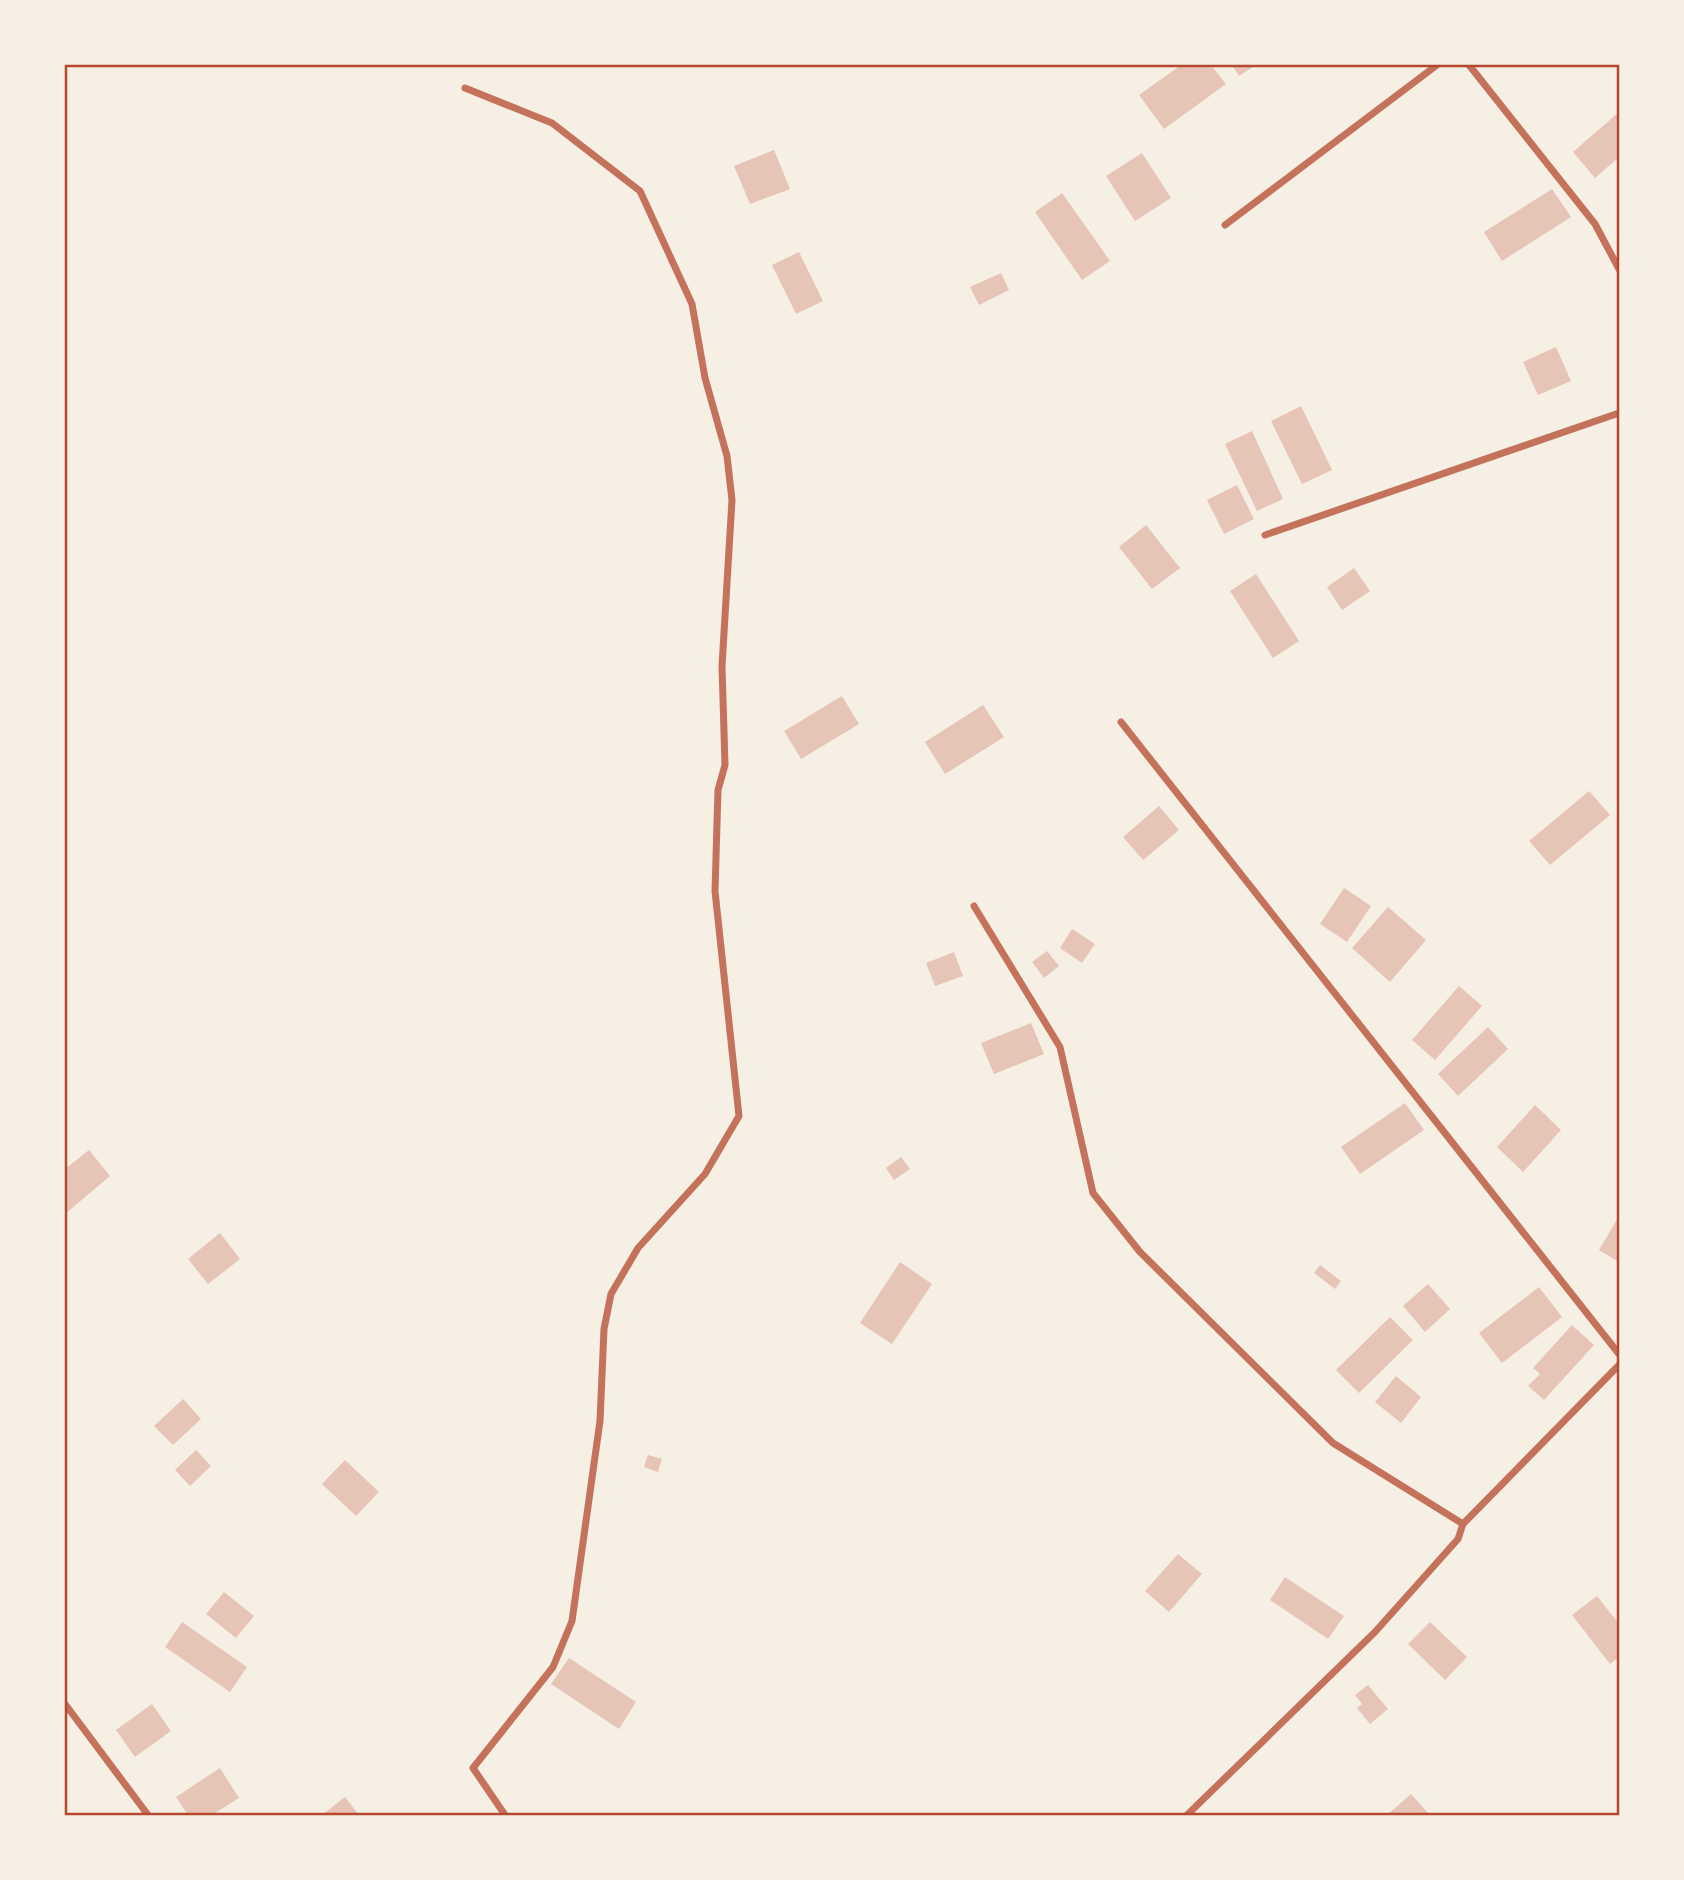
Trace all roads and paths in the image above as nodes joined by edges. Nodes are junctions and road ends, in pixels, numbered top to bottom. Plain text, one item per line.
1 (1437, 65) edge
2 (1469, 65) edge
3 (465, 88) dead end
4 (1225, 225) dead end
5 (1619, 269) edge
6 (1619, 413) edge
7 (1265, 535) dead end
8 (1121, 722) dead end
9 (974, 906) dead end
10 (1619, 1353) edge
11 (1619, 1364) edge
12 (1463, 1524) junction
13 (65, 1704) edge
14 (148, 1815) edge
15 (505, 1815) edge
16 (1187, 1815) edge

1 - 4 street
2 - 5 street
3 - 15 street
6 - 7 street
8 - 10 street
9 - 12 street
11 - 12 street
12 - 16 street
13 - 14 street

